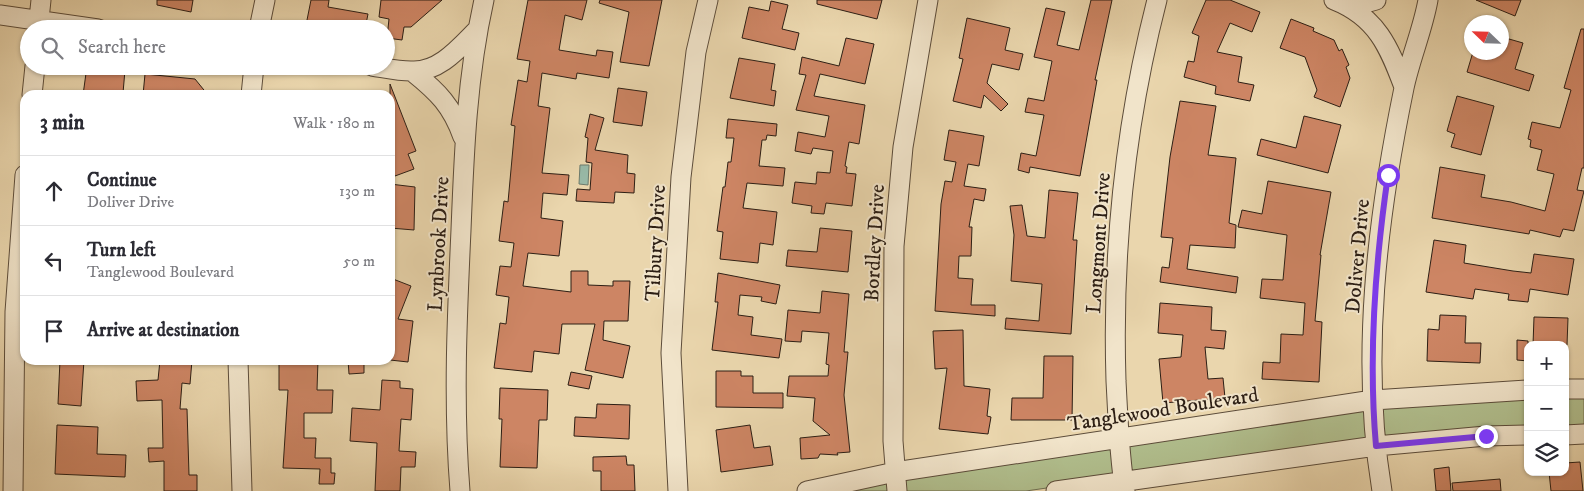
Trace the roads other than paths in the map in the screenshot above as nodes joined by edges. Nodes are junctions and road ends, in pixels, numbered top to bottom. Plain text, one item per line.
1 (41, 0) edge
2 (265, 0) edge
3 (484, 0) edge
4 (708, 0) edge
5 (928, 0) edge
6 (1157, 0) edge
7 (1376, 0) edge
8 (1428, 0) edge
9 (1343, 3) edge
10 (0, 15) edge
11 (20, 20) edge
12 (39, 20) edge
13 (262, 20) edge
14 (478, 29) junction
15 (395, 69) edge
16 (413, 72) junction
17 (34, 75) edge
18 (253, 75) edge
19 (1404, 87) junction
20 (33, 90) edge
21 (252, 90) edge
22 (465, 141) junction
23 (20, 244) edge
24 (238, 365) edge
25 (1569, 389) edge
26 (1584, 389) edge
27 (1524, 390) edge
28 (1373, 400) junction
29 (1584, 434) edge
30 (1524, 435) edge
31 (1569, 435) edge
32 (1120, 438) junction
33 (1376, 446) junction
34 (896, 482) edge
35 (1124, 486) edge
36 (13, 491) edge
37 (242, 491) edge
38 (460, 491) edge
39 (678, 491) edge
40 (807, 491) edge
41 (1056, 491) edge
42 (1382, 491) edge

1 - 12 street
2 - 13 street
3 - 14 street, Lynbrook Drive
4 - 39 street, Tilbury Drive
5 - 34 street, Bordley Drive
6 - 32 street, Longmont Drive
7 - 9 street
8 - 19 street, Doliver Drive
9 - 19 street
10 - 11 street
14 - 16 street
14 - 22 street, Lynbrook Drive
15 - 16 street
16 - 22 street
17 - 20 street
18 - 21 street
19 - 28 street, Doliver Drive
22 - 38 street, Lynbrook Drive
23 - 36 street
24 - 37 street
25 - 26 street
27 - 28 street, Tanglewood Boulevard
28 - 32 street, Tanglewood Boulevard
28 - 33 street, Doliver Drive
29 - 31 street
30 - 33 street
32 - 34 street, Tanglewood Boulevard
32 - 35 street, Longmont Drive
33 - 35 street
33 - 42 street, Doliver Drive
34 - 40 street, Tanglewood Boulevard
35 - 41 street

